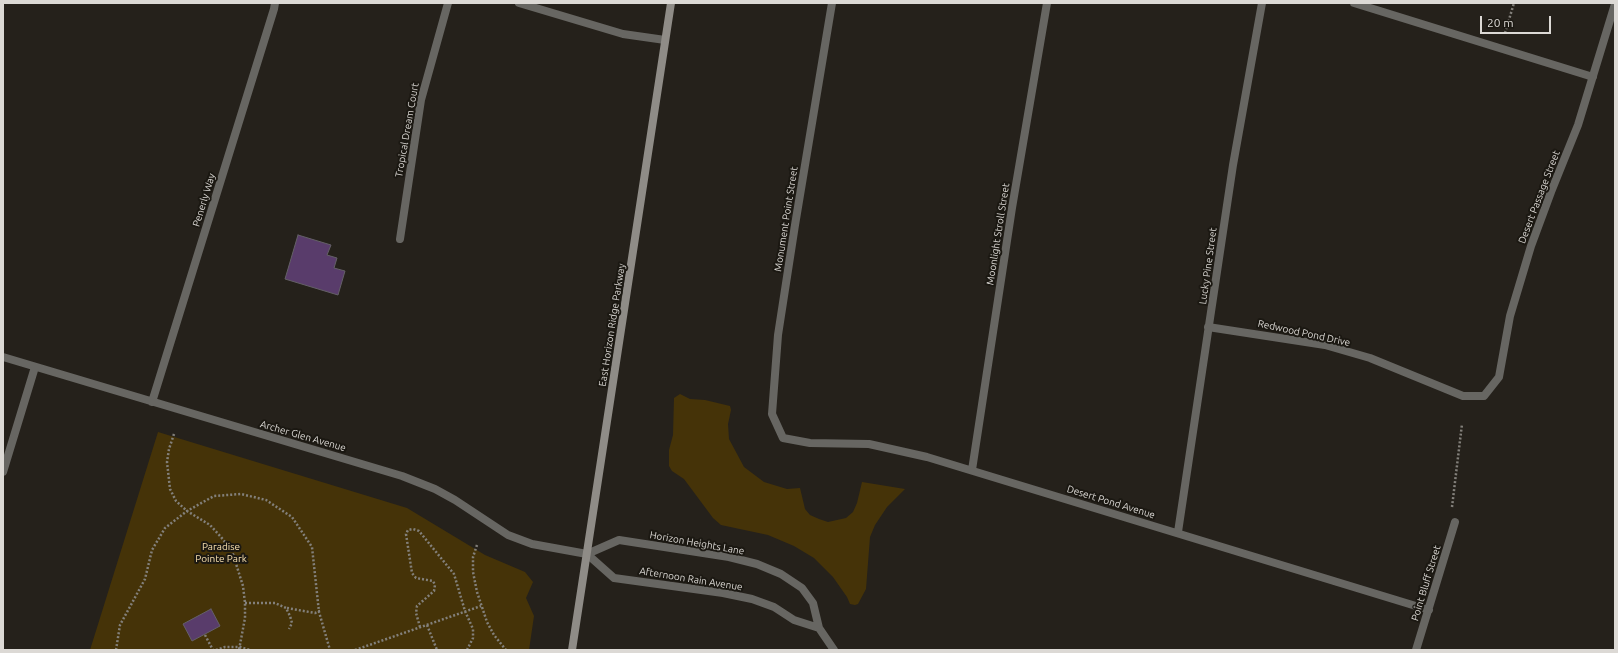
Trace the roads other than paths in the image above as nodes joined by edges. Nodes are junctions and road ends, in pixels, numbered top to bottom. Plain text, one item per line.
1 (274, 3) edge
2 (448, 3) edge
3 (519, 3) edge
4 (671, 3) edge
5 (832, 3) edge
6 (1047, 3) edge
7 (1262, 3) edge
8 (1354, 3) edge
9 (1615, 4) edge
10 (665, 40) junction
11 (1593, 77) junction
12 (400, 239) dead end
13 (1208, 327) junction
14 (3, 357) edge
15 (35, 366) junction
16 (1484, 396) joint
17 (152, 402) junction
18 (782, 438) joint
19 (972, 470) junction
20 (3, 472) edge
21 (1455, 522) dead end
22 (1178, 532) junction
23 (587, 554) junction
24 (1428, 610) junction
25 (819, 628) junction
26 (572, 650) edge
27 (834, 650) edge
28 (1416, 650) edge

1 - 17 street, Penerly Way
2 - 12 street, Tropical Dream Court
3 - 10 street
4 - 10 street, East Horizon Ridge Parkway
5 - 18 street, Monument Point Street
6 - 19 street, Moonlight Stroll Street
7 - 13 street, Lucky Pine Street
8 - 11 street
9 - 11 street, Desert Passage Street
10 - 23 street, East Horizon Ridge Parkway
11 - 16 street, Desert Passage Street
13 - 16 street, Redwood Pond Drive
13 - 22 street, Lucky Pine Street
14 - 15 street, Archer Glen Avenue
15 - 17 street, Archer Glen Avenue
15 - 20 street
17 - 23 street, Archer Glen Avenue
18 - 19 street, Desert Pond Avenue
19 - 22 street, Desert Pond Avenue
21 - 24 street, Point Bluff Street
22 - 24 street, Desert Pond Avenue
23 - 25 street, Afternoon Rain Avenue
23 - 25 street, Horizon Heights Lane
23 - 26 street, East Horizon Ridge Parkway
24 - 28 street, Point Bluff Street
25 - 27 street, Horizon Heights Lane

